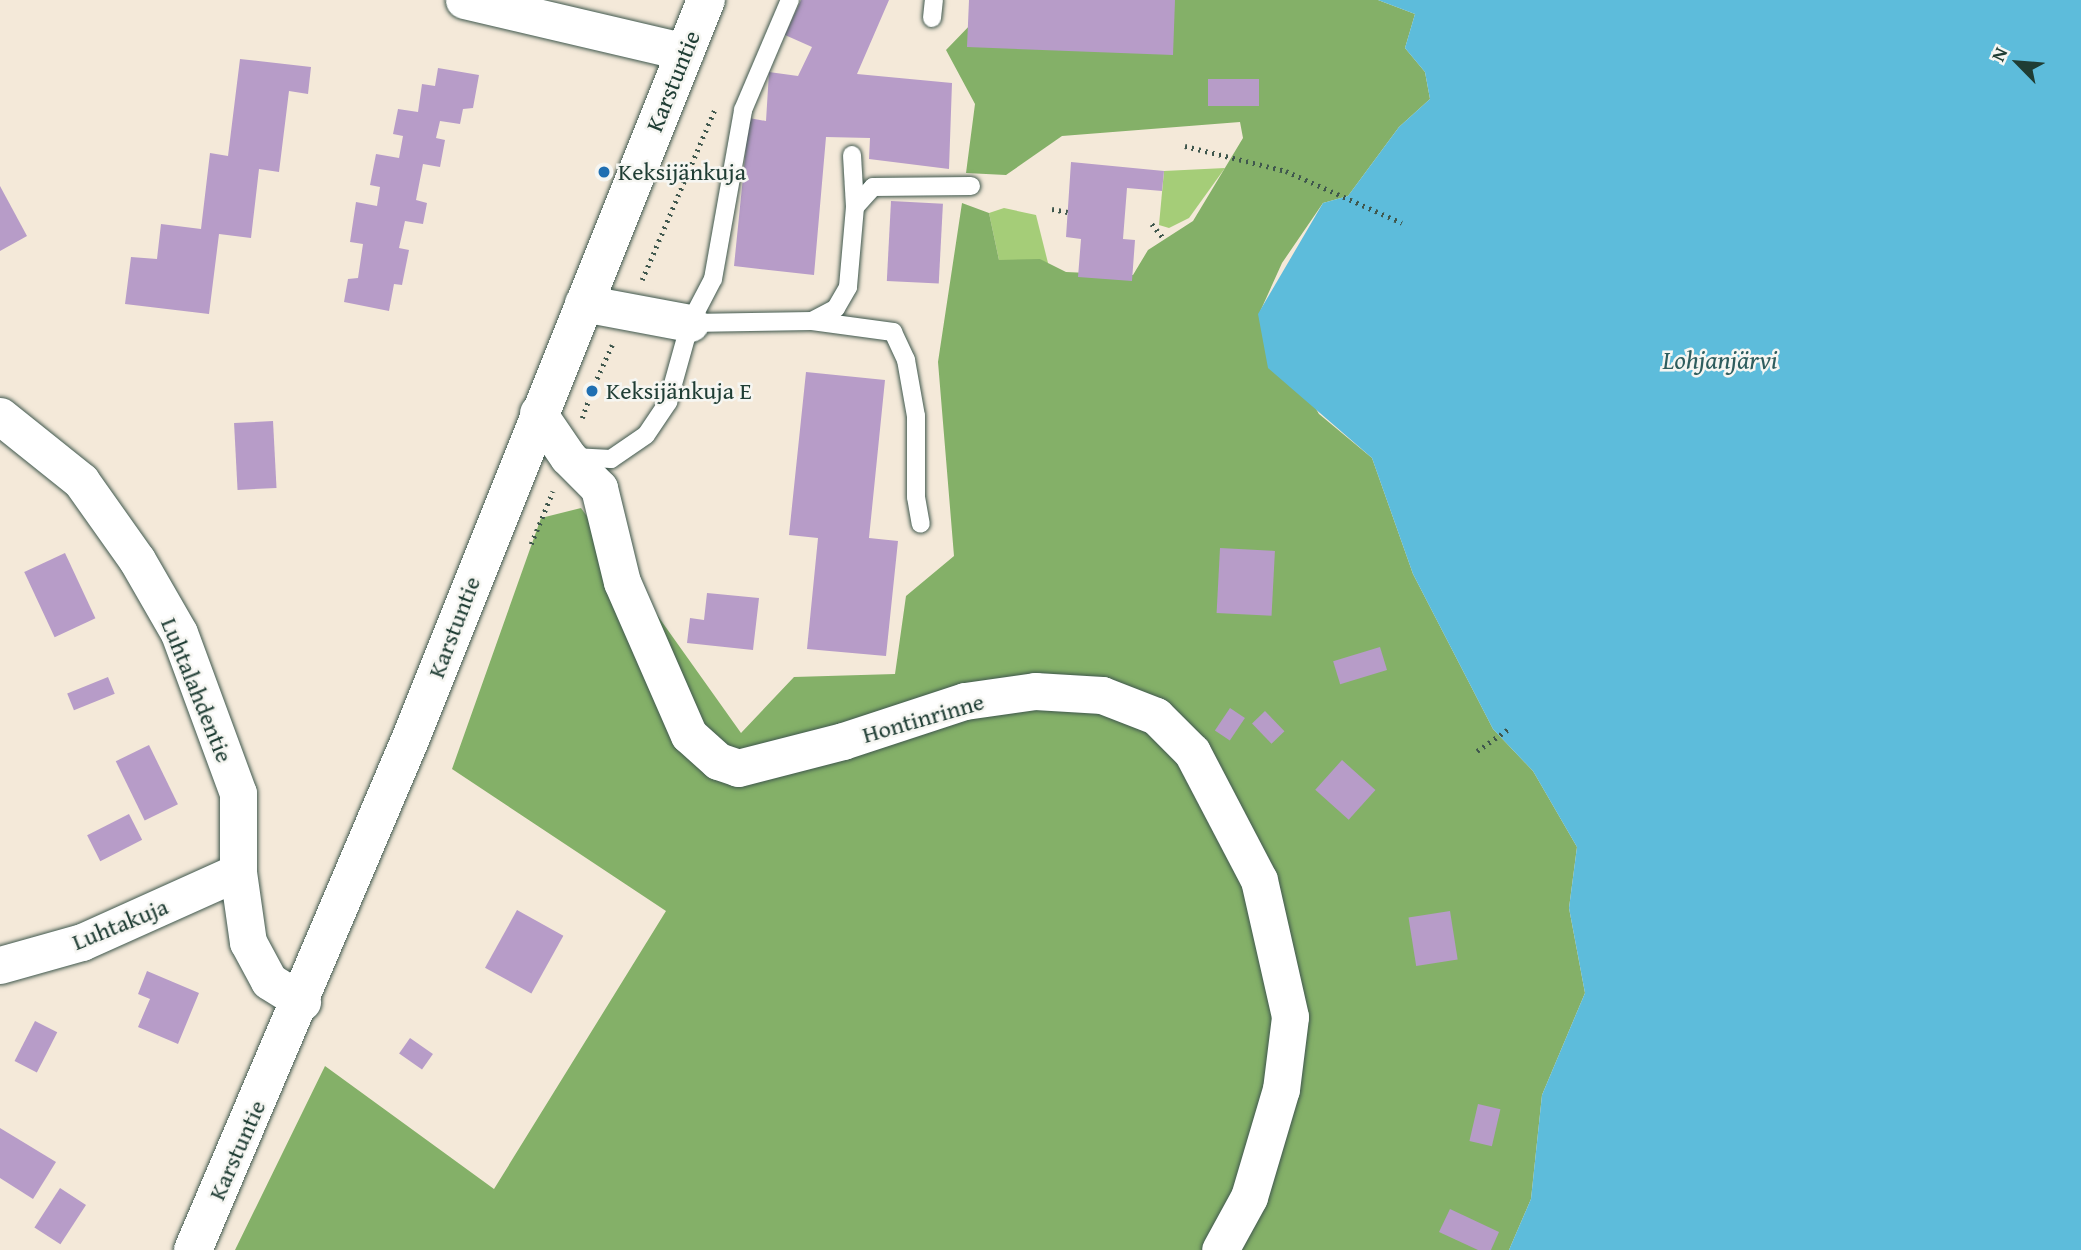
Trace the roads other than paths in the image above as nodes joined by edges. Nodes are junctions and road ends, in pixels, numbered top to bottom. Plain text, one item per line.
1 (464, 0) edge
2 (706, 0) edge
3 (790, 0) edge
4 (685, 52) junction
5 (852, 155) dead end
6 (971, 186) dead end
7 (855, 207) junction
8 (583, 303) junction
9 (812, 321) junction
10 (690, 323) junction
11 (538, 413) junction
12 (0, 416) edge
13 (568, 457) junction
14 (921, 524) dead end
15 (237, 872) junction
16 (0, 965) edge
17 (302, 1002) junction
18 (193, 1250) edge
19 (1220, 1250) edge

1 - 4 street
2 - 4 street, Karstuntie
3 - 10 lane
4 - 8 street, Karstuntie
5 - 7 lane
6 - 7 lane
7 - 9 lane
8 - 10 street
8 - 11 street, Karstuntie
9 - 10 lane
9 - 14 lane
10 - 13 lane
11 - 13 street, Hontinrinne
11 - 17 street, Karstuntie
12 - 15 street, Luhtalahdentie
13 - 19 street, Hontinrinne
15 - 16 street, Luhtakuja
15 - 17 street, Luhtalahdentie
17 - 18 street, Karstuntie

